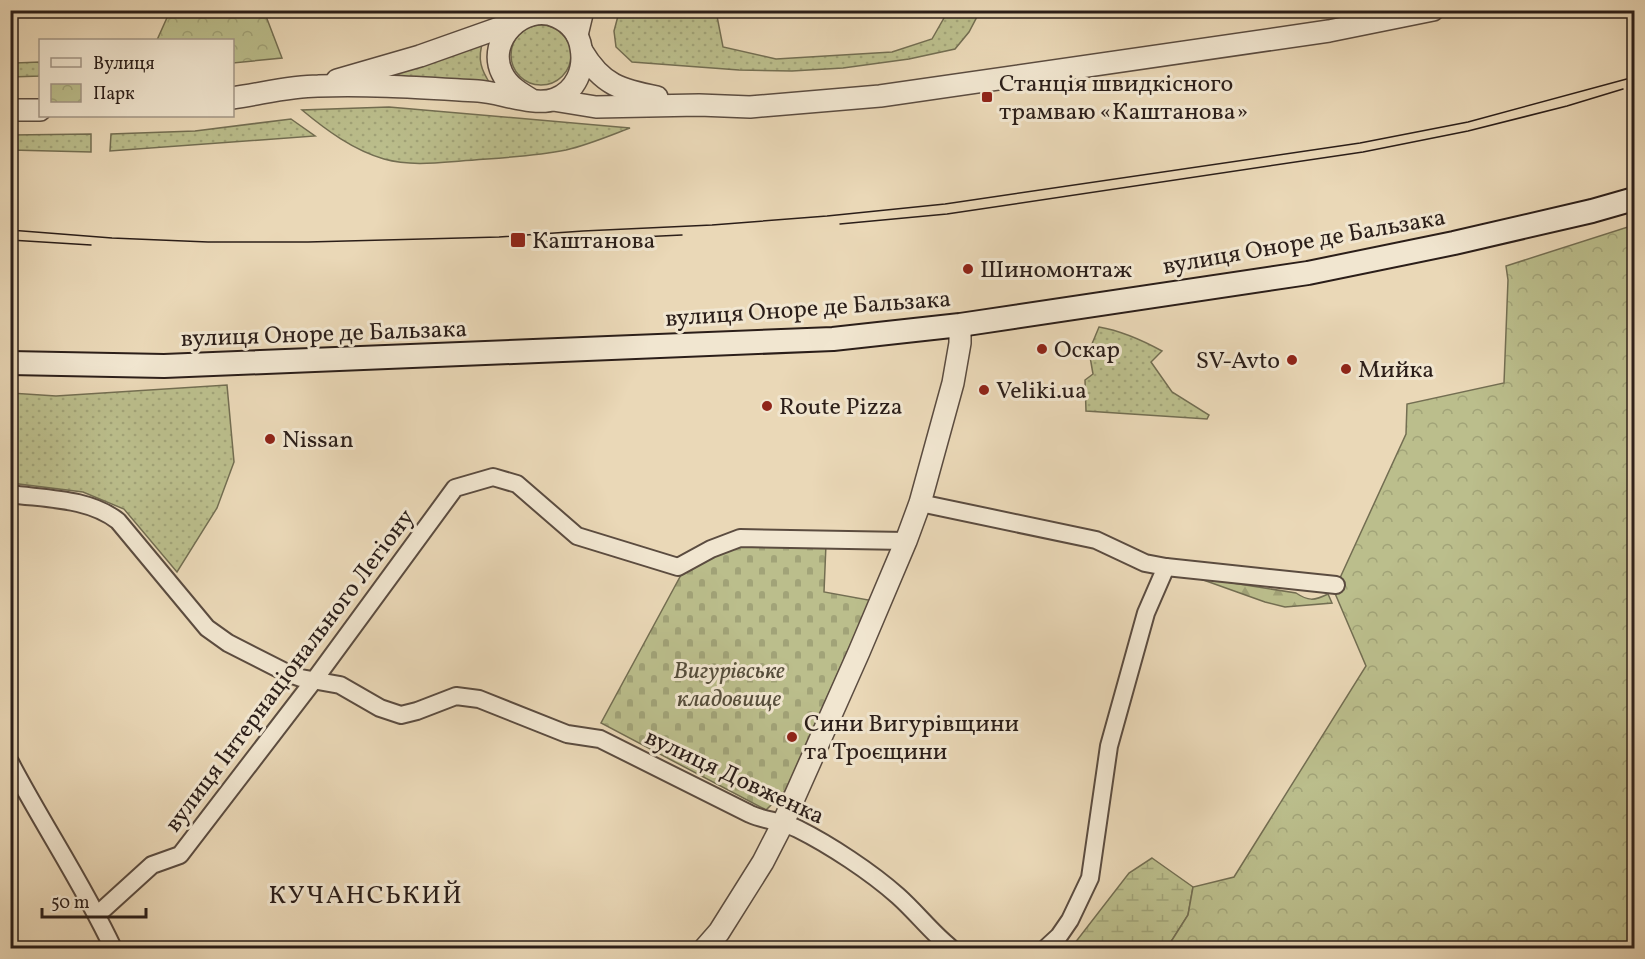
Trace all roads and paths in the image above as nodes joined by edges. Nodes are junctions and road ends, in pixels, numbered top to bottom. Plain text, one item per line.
1 (583, 10) edge
2 (1433, 10) edge
3 (529, 15) edge
4 (579, 43) junction
5 (317, 86) junction
6 (234, 98) edge
7 (532, 100) junction
8 (553, 100) junction
9 (699, 105) junction
10 (10, 110) edge
11 (39, 110) edge
12 (1635, 199) edge
13 (960, 325) junction
14 (10, 363) edge
15 (10, 494) edge
16 (920, 503) junction
17 (906, 541) junction
18 (1166, 567) junction
19 (1336, 585) dead end
20 (315, 680) junction
21 (10, 762) edge
22 (783, 823) junction
23 (97, 915) junction
24 (113, 948) edge
25 (705, 948) edge
26 (951, 948) edge
27 (1046, 948) edge

1 - 4 street
2 - 9 street
3 - 4 street
3 - 5 street
3 - 7 street
4 - 8 street
4 - 9 street
5 - 6 street
5 - 7 street
7 - 8 street
8 - 9 street
10 - 11 street
12 - 13 main road, вулиця Оноре де Бальзака
13 - 14 main road, вулиця Оноре де Бальзака
13 - 16 street
15 - 20 street, вулиця Довженка
16 - 17 street
16 - 18 street
17 - 20 street, вулиця Інтернаціонального Легіону
17 - 22 street
18 - 19 street
18 - 27 street
20 - 22 street, вулиця Довженка
20 - 23 street, вулиця Інтернаціонального Легіону
21 - 23 street
22 - 25 street
22 - 26 street, вулиця Довженка
23 - 24 street

